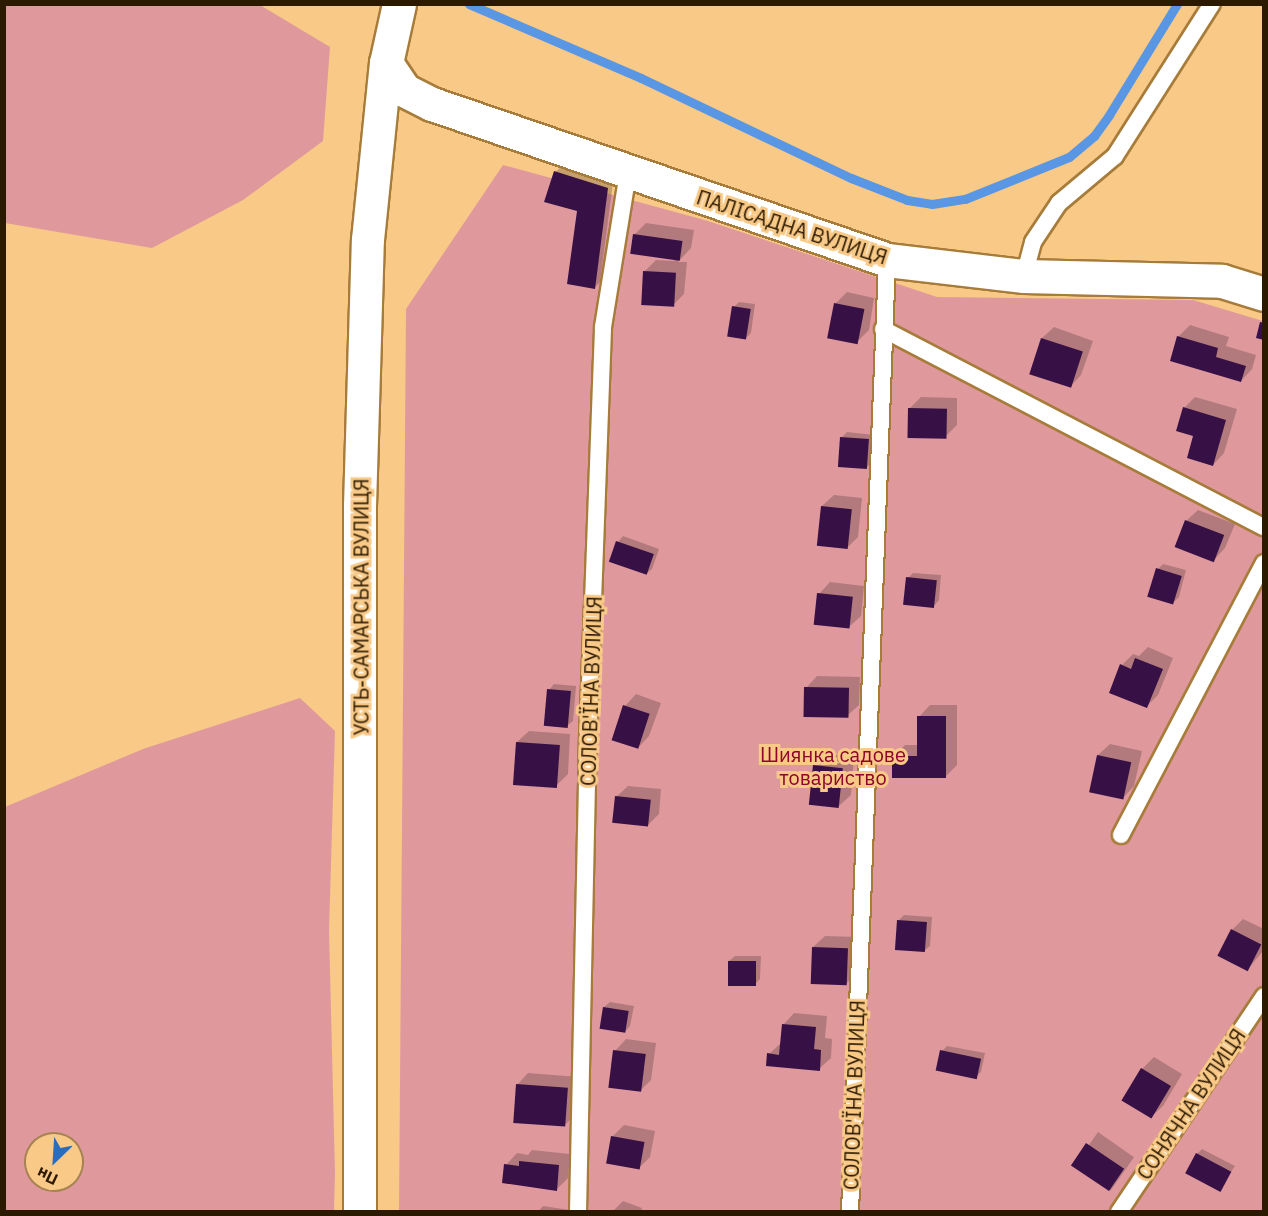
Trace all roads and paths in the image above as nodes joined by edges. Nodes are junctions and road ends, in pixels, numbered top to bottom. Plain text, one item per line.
1 (1212, 4) edge
2 (399, 6) edge
3 (386, 63) junction
4 (628, 172) junction
5 (887, 260) junction
6 (1024, 276) junction
7 (1263, 294) edge
8 (883, 328) junction
9 (1263, 527) edge
10 (1263, 562) edge
11 (1121, 835) dead end
12 (1263, 996) edge
13 (360, 1212) edge
14 (578, 1212) edge
15 (850, 1212) edge
16 (1119, 1212) edge

1 - 6 lane
2 - 3 street, УСТЬ-САМАРСЬКА ВУЛИЦЯ
3 - 4 street, ПАЛІСАДНА ВУЛИЦЯ
3 - 13 street, УСТЬ-САМАРСЬКА ВУЛИЦЯ
4 - 5 street, ПАЛІСАДНА ВУЛИЦЯ
4 - 14 lane, СОЛОВ'ЇНА ВУЛИЦЯ
5 - 6 street, ПАЛІСАДНА ВУЛИЦЯ
5 - 8 lane, СОЛОВ'ЇНА ВУЛИЦЯ
6 - 7 street, ПАЛІСАДНА ВУЛИЦЯ
8 - 9 lane
8 - 15 lane, СОЛОВ'ЇНА ВУЛИЦЯ
10 - 11 lane
12 - 16 lane, СОНЯЧНА ВУЛИЦЯ

